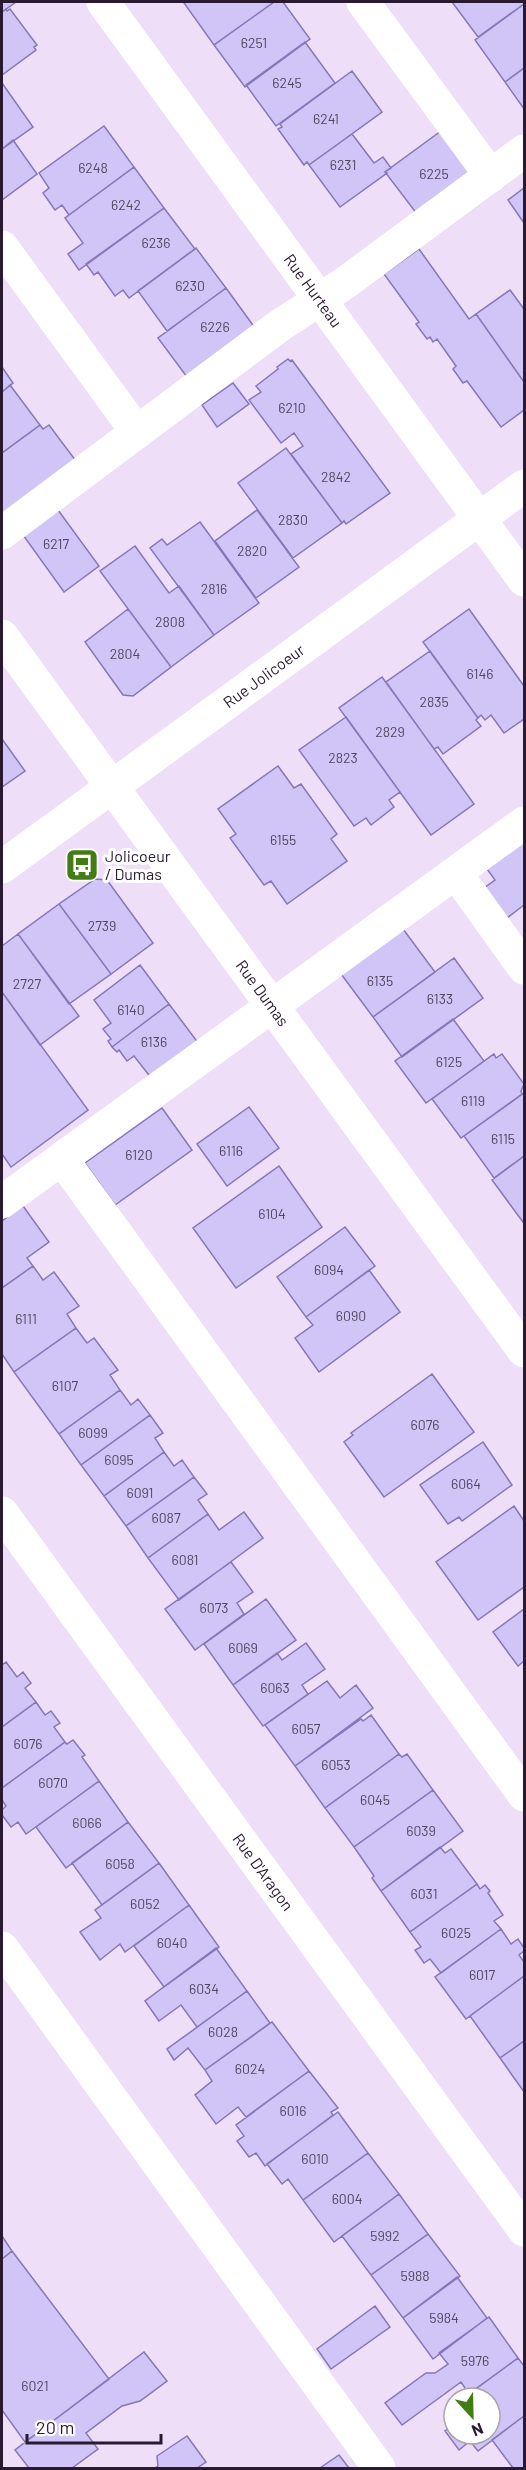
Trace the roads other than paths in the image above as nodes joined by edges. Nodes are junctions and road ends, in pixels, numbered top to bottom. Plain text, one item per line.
1 (103, 2) edge
2 (363, 2) edge
3 (525, 151) edge
4 (491, 176) junction
5 (2, 247) edge
6 (320, 300) junction
7 (137, 432) junction
8 (525, 486) edge
9 (479, 518) junction
10 (2, 533) edge
11 (525, 580) edge
12 (2, 636) edge
13 (112, 787) junction
14 (525, 823) edge
15 (2, 867) edge
16 (456, 873) junction
17 (525, 968) edge
18 (273, 1006) junction
19 (62, 1159) junction
20 (2, 1203) edge
21 (525, 1351) edge
22 (2, 1513) edge
23 (525, 1795) edge
24 (2, 1948) edge
25 (525, 2230) edge
26 (379, 2469) edge

1 - 6 street, Rue Hurteau
2 - 4 street
3 - 4 street
4 - 6 street
5 - 7 street
6 - 7 street
6 - 9 street, Rue Hurteau
7 - 10 street
8 - 9 street, Rue Jolicoeur
9 - 11 street, Rue Hurteau
9 - 13 street, Rue Jolicoeur
12 - 13 street, Rue Dumas
13 - 15 street, Rue Jolicoeur
13 - 18 street, Rue Dumas
14 - 16 street
16 - 17 street
16 - 18 street
18 - 19 street
18 - 21 street, Rue Dumas
19 - 20 street
19 - 23 street
22 - 25 street, Rue D'Aragon
24 - 26 street

